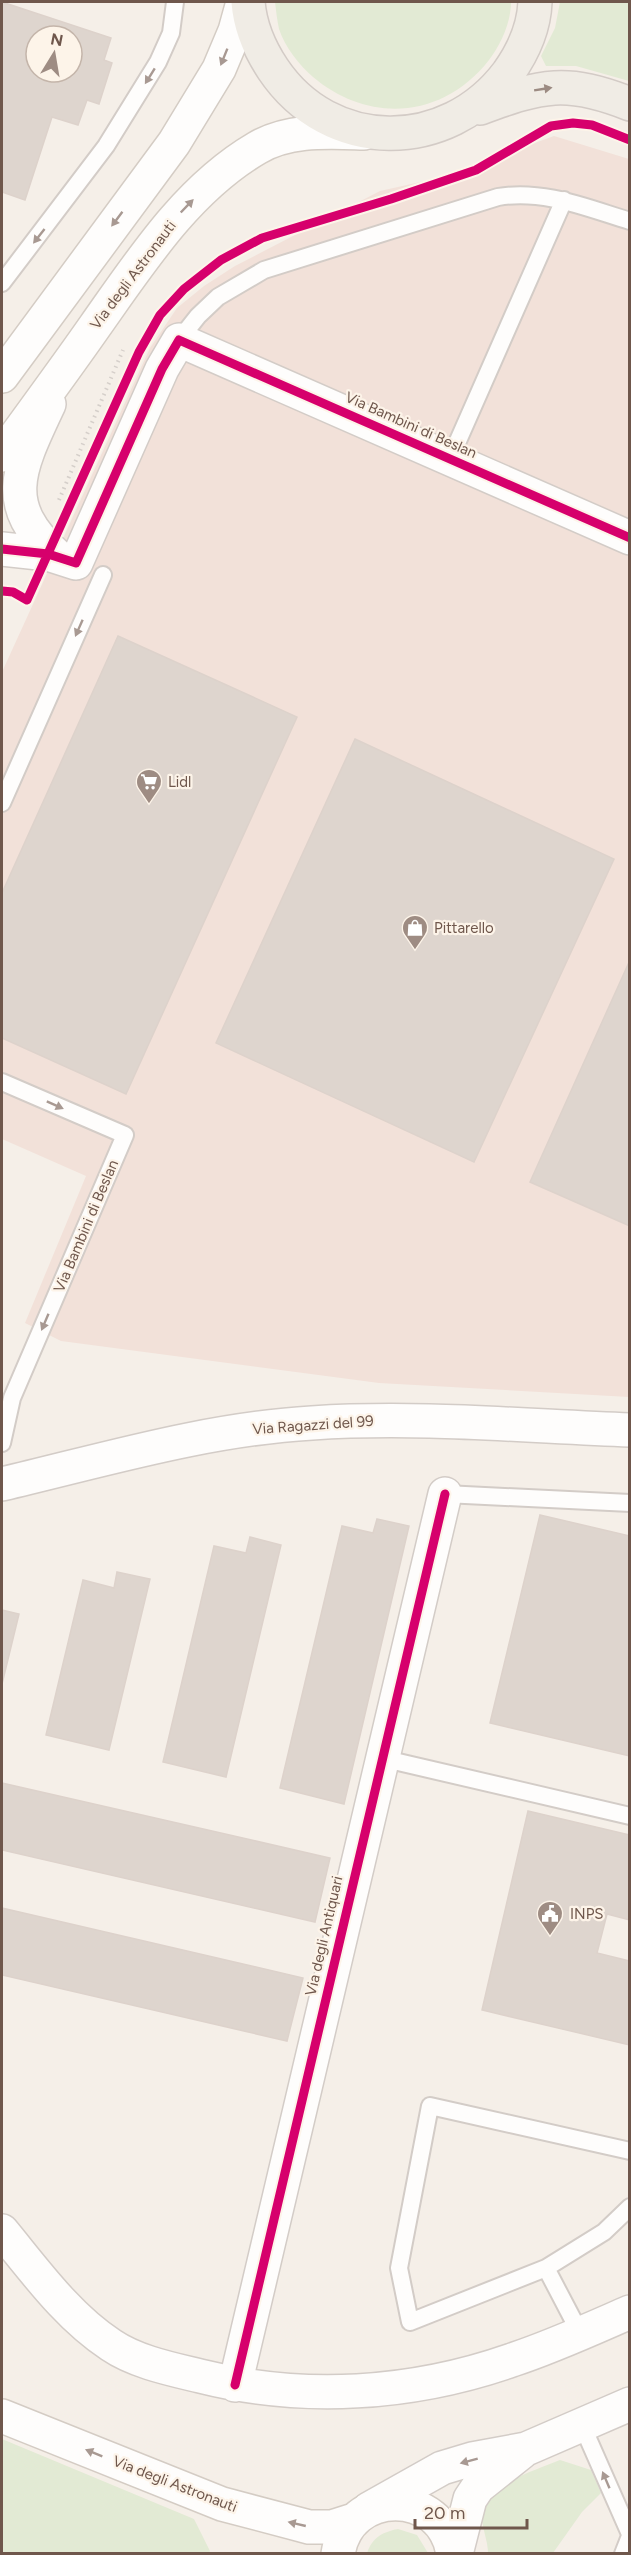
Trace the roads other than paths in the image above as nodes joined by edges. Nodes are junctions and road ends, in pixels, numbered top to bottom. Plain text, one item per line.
1 (175, 2) edge
2 (243, 2) edge
3 (248, 2) edge
4 (535, 2) edge
5 (630, 104) edge
6 (468, 113) junction
7 (371, 133) junction
8 (564, 201) junction
9 (630, 221) edge
10 (2, 283) edge
11 (179, 340) junction
12 (67, 366) junction
13 (2, 376) edge
14 (2, 455) edge
15 (450, 459) junction
16 (630, 538) edge
17 (2, 549) edge
18 (58, 556) junction
19 (103, 575) dead end
20 (2, 803) edge
21 (2, 1082) edge
22 (630, 1430) edge
23 (2, 1443) edge
24 (2, 1484) edge
25 (445, 1494) joint
26 (630, 1503) edge
27 (381, 1758) junction
28 (630, 1816) edge
29 (630, 2151) edge
30 (630, 2206) edge
31 (2, 2231) edge
32 (546, 2268) junction
33 (630, 2312) edge
34 (580, 2333) junction
35 (235, 2385) junction
36 (630, 2404) edge
37 (2, 2416) edge
38 (582, 2425) junction
39 (526, 2449) junction
40 (361, 2515) junction
41 (630, 2535) edge
42 (338, 2553) edge
43 (455, 2553) edge
44 (623, 2553) edge

1 -> 10 lane
2 -> 13 street
3 - 7 main road
4 - 6 main road
6 -> 5 main road
6 - 7 main road
12 -> 7 street, Via degli Astronauti
8 - 9 lane
8 - 11 lane
8 - 15 lane
11 - 15 street, Via Bambini di Beslan
11 - 18 street
12 - 14 street, Via degli Astronauti
12 - 18 street
15 - 16 street, Via Bambini di Beslan
17 - 18 street
19 -> 20 lane
21 -> 23 lane, Via Bambini di Beslan
22 - 24 street, Via Ragazzi del 99
25 - 26 lane
25 - 27 street, Via degli Antiquari
27 - 28 lane
27 - 35 street, Via degli Antiquari
29 - 32 lane
30 - 32 lane
31 - 35 street
32 - 34 lane
33 - 34 street
34 - 35 street
36 - 38 street
40 -> 37 street, Via degli Astronauti
38 - 39 street
41 -> 38 lane
39 -> 40 street
39 - 43 street
40 - 42 street
40 - 43 street
41 - 44 lane

